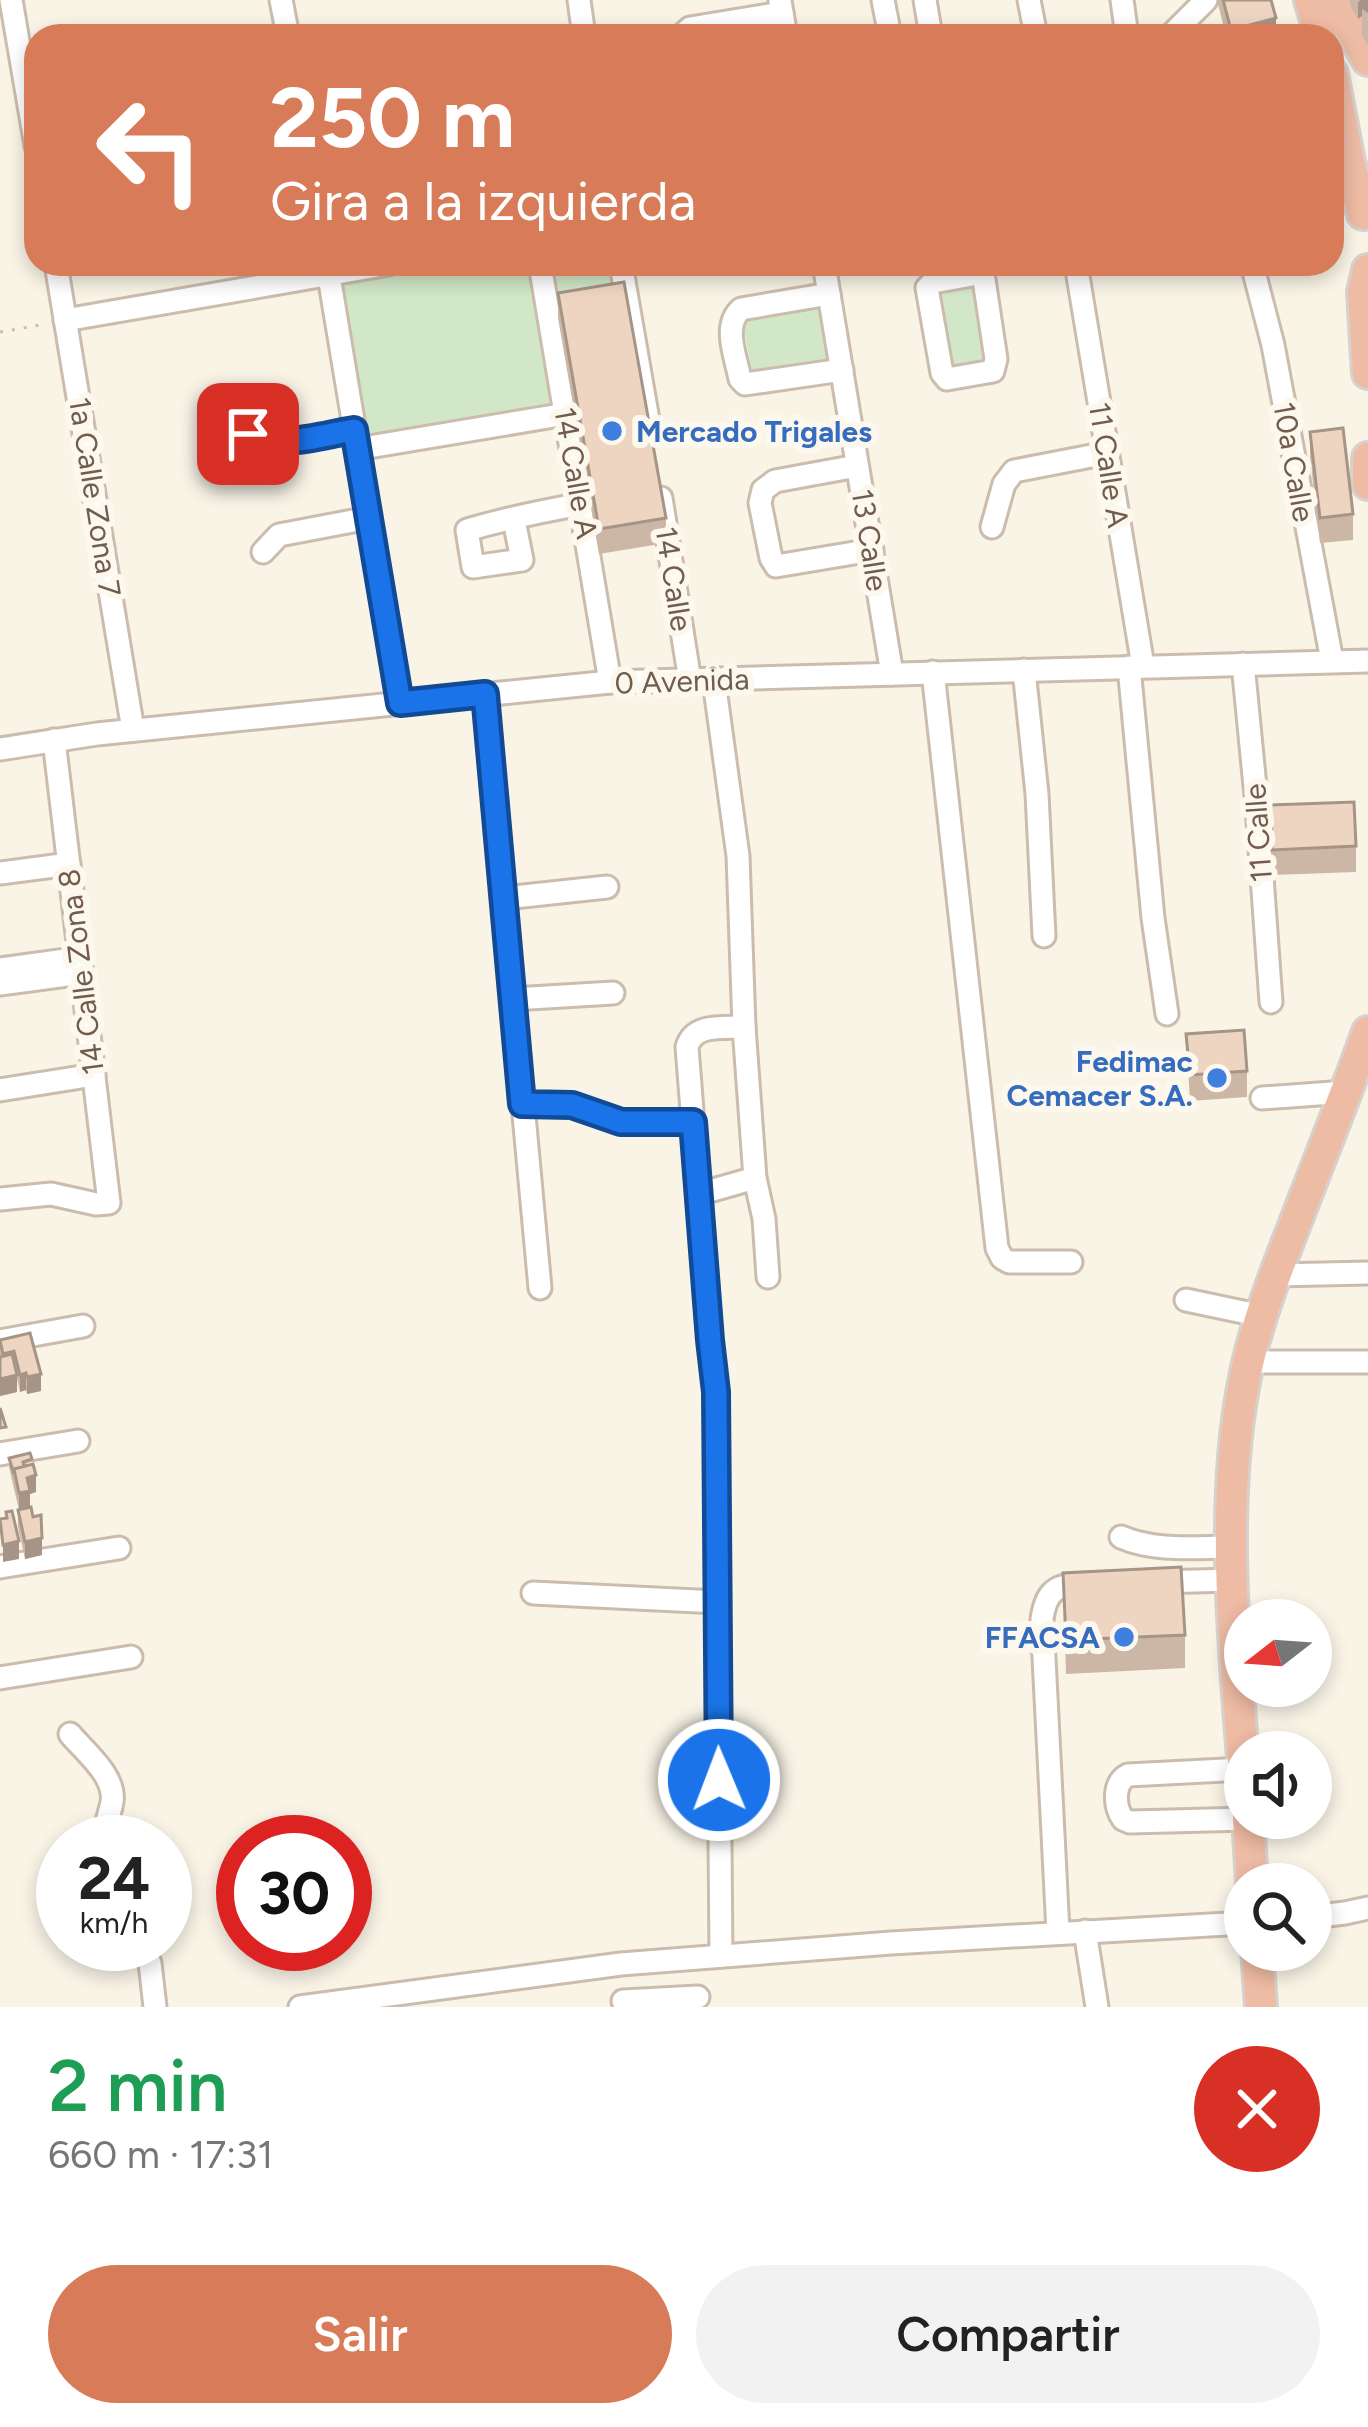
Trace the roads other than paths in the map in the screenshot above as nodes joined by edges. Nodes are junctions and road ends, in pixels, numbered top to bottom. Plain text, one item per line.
1 (11, 0) edge
2 (1206, 0) edge
3 (1334, 0) edge
4 (783, 16) edge
5 (721, 24) edge
6 (1187, 24) edge
7 (1368, 60) edge
8 (24, 76) edge
9 (1344, 140) edge
10 (1366, 208) edge
11 (1368, 265) edge
12 (58, 276) edge
13 (292, 276) edge
14 (329, 276) edge
15 (542, 276) edge
16 (623, 276) edge
17 (826, 276) edge
18 (955, 276) edge
19 (983, 276) edge
20 (1078, 276) edge
21 (1255, 276) edge
22 (829, 294) junction
23 (65, 320) junction
24 (842, 370) junction
25 (1368, 373) edge
26 (566, 414) junction
27 (248, 434) dead end
28 (356, 440) junction
29 (652, 442) edge
30 (1107, 453) junction
31 (1368, 458) edge
32 (857, 466) junction
33 (1368, 484) edge
34 (659, 487) edge
35 (582, 504) junction
36 (369, 518) junction
37 (514, 520) junction
38 (992, 527) dead end
39 (872, 550) junction
40 (263, 552) dead end
41 (1332, 661) junction
42 (1368, 661) edge
43 (1243, 664) junction
44 (1136, 667) junction
45 (1024, 670) junction
46 (933, 672) junction
47 (892, 674) junction
48 (690, 681) junction
49 (714, 681) junction
50 (610, 682) junction
51 (485, 694) junction
52 (400, 703) junction
53 (133, 730) junction
54 (54, 740) junction
55 (1, 744) edge
56 (68, 856) junction
57 (0, 859) edge
58 (0, 873) edge
59 (607, 887) dead end
60 (504, 898) junction
61 (1044, 936) dead end
62 (81, 966) junction
63 (0, 969) edge
64 (0, 984) edge
65 (613, 993) dead end
66 (513, 999) junction
67 (1270, 1002) dead end
68 (1167, 1014) dead end
69 (744, 1027) junction
70 (1368, 1032) edge
71 (94, 1075) junction
72 (0, 1090) edge
73 (1346, 1093) junction
74 (1262, 1098) dead end
75 (522, 1104) junction
76 (693, 1122) junction
77 (755, 1178) junction
78 (699, 1195) junction
79 (0, 1199) edge
80 (1071, 1262) dead end
81 (1368, 1273) edge
82 (1275, 1275) junction
83 (767, 1277) dead end
84 (540, 1288) dead end
85 (1186, 1300) dead end
86 (1262, 1316) junction
87 (83, 1326) dead end
88 (0, 1341) edge
89 (1248, 1362) junction
90 (1368, 1362) edge
91 (78, 1441) dead end
92 (0, 1454) edge
93 (1121, 1537) dead end
94 (1232, 1546) junction
95 (119, 1548) dead end
96 (0, 1567) edge
97 (1233, 1580) junction
98 (533, 1593) dead end
99 (718, 1602) junction
100 (131, 1657) dead end
101 (0, 1678) edge
102 (1242, 1731) edge
103 (70, 1734) dead end
104 (1224, 1770) edge
105 (108, 1815) edge
106 (1224, 1819) edge
107 (1368, 1908) edge
108 (1332, 1915) edge
109 (1224, 1924) edge
110 (1085, 1931) junction
111 (1058, 1932) junction
112 (710, 1957) junction
113 (621, 1964) junction
114 (151, 1971) edge
115 (1258, 1971) edge
116 (698, 2002) edge
117 (624, 2004) edge
118 (155, 2007) edge
119 (300, 2007) edge
120 (1097, 2007) edge
121 (1261, 2007) edge

1 - 8 street
2 - 6 street
3 - 7 highway
4 - 5 street
9 - 10 highway
10 - 11 highway
11 - 25 highway
12 - 23 street, 1a Calle Zona 7
13 - 23 street
14 - 28 street
15 - 26 street, 14 Calle A
16 - 29 street
17 - 22 street, 13 Calle
18 - 19 street
20 - 30 street, 11 Calle A
21 - 41 street, 10a Calle
22 - 24 street, 13 Calle
22 - 24 street
23 - 53 street, 1a Calle Zona 7
24 - 32 street, 13 Calle
26 - 28 street
26 - 35 street, 14 Calle A
27 - 28 street
28 - 36 street
30 - 38 street
30 - 44 street, 11 Calle A
31 - 33 highway
32 - 39 street, 13 Calle
32 - 39 street
34 - 48 street, 14 Calle
35 - 37 street
35 - 50 street, 14 Calle A
36 - 40 street
36 - 52 street
37 - 37 street
39 - 47 street, 13 Calle
41 - 42 street, 0 Avenida
41 - 43 street, 0 Avenida
43 - 44 street, 0 Avenida
43 - 67 street, 11 Calle
44 - 45 street, 0 Avenida
44 - 68 street, 11 Calle A
45 - 46 street, 0 Avenida
45 - 61 street
46 - 47 street, 0 Avenida
46 - 80 street
47 - 49 street, 0 Avenida
48 - 49 street, 0 Avenida
48 - 50 street, 0 Avenida
49 - 69 street
50 - 51 street, 0 Avenida
51 - 52 street, 0 Avenida
51 - 60 street
52 - 53 street, 0 Avenida
53 - 54 street, 0 Avenida
54 - 55 street, 0 Avenida
54 - 56 street, 14 Calle Zona 8
56 - 57 street
56 - 58 street
56 - 62 street, 14 Calle Zona 8
59 - 60 street
60 - 66 street
62 - 63 street
62 - 64 street
62 - 71 street, 14 Calle Zona 8
65 - 66 street
66 - 75 street
69 - 76 street
69 - 77 street
70 - 73 highway
71 - 72 street
71 - 79 street, 14 Calle Zona 8
73 - 74 street
73 - 82 highway
75 - 76 street
75 - 84 street
76 - 78 street
77 - 78 street
77 - 83 street
78 - 99 street
81 - 82 street
82 - 86 highway
85 - 86 street
86 - 89 highway
87 - 88 street
89 - 90 street
89 - 94 highway
91 - 92 street
93 - 94 street
94 - 97 highway
95 - 96 street
97 - 102 highway
97 - 111 street
98 - 99 street
99 - 112 street
100 - 101 street
103 - 105 street
104 - 106 street
107 - 108 street
109 - 110 street
110 - 111 street
110 - 120 street
111 - 112 street
112 - 113 street
112 - 116 street
113 - 117 street
113 - 119 street
114 - 118 street
115 - 121 highway
116 - 117 street

